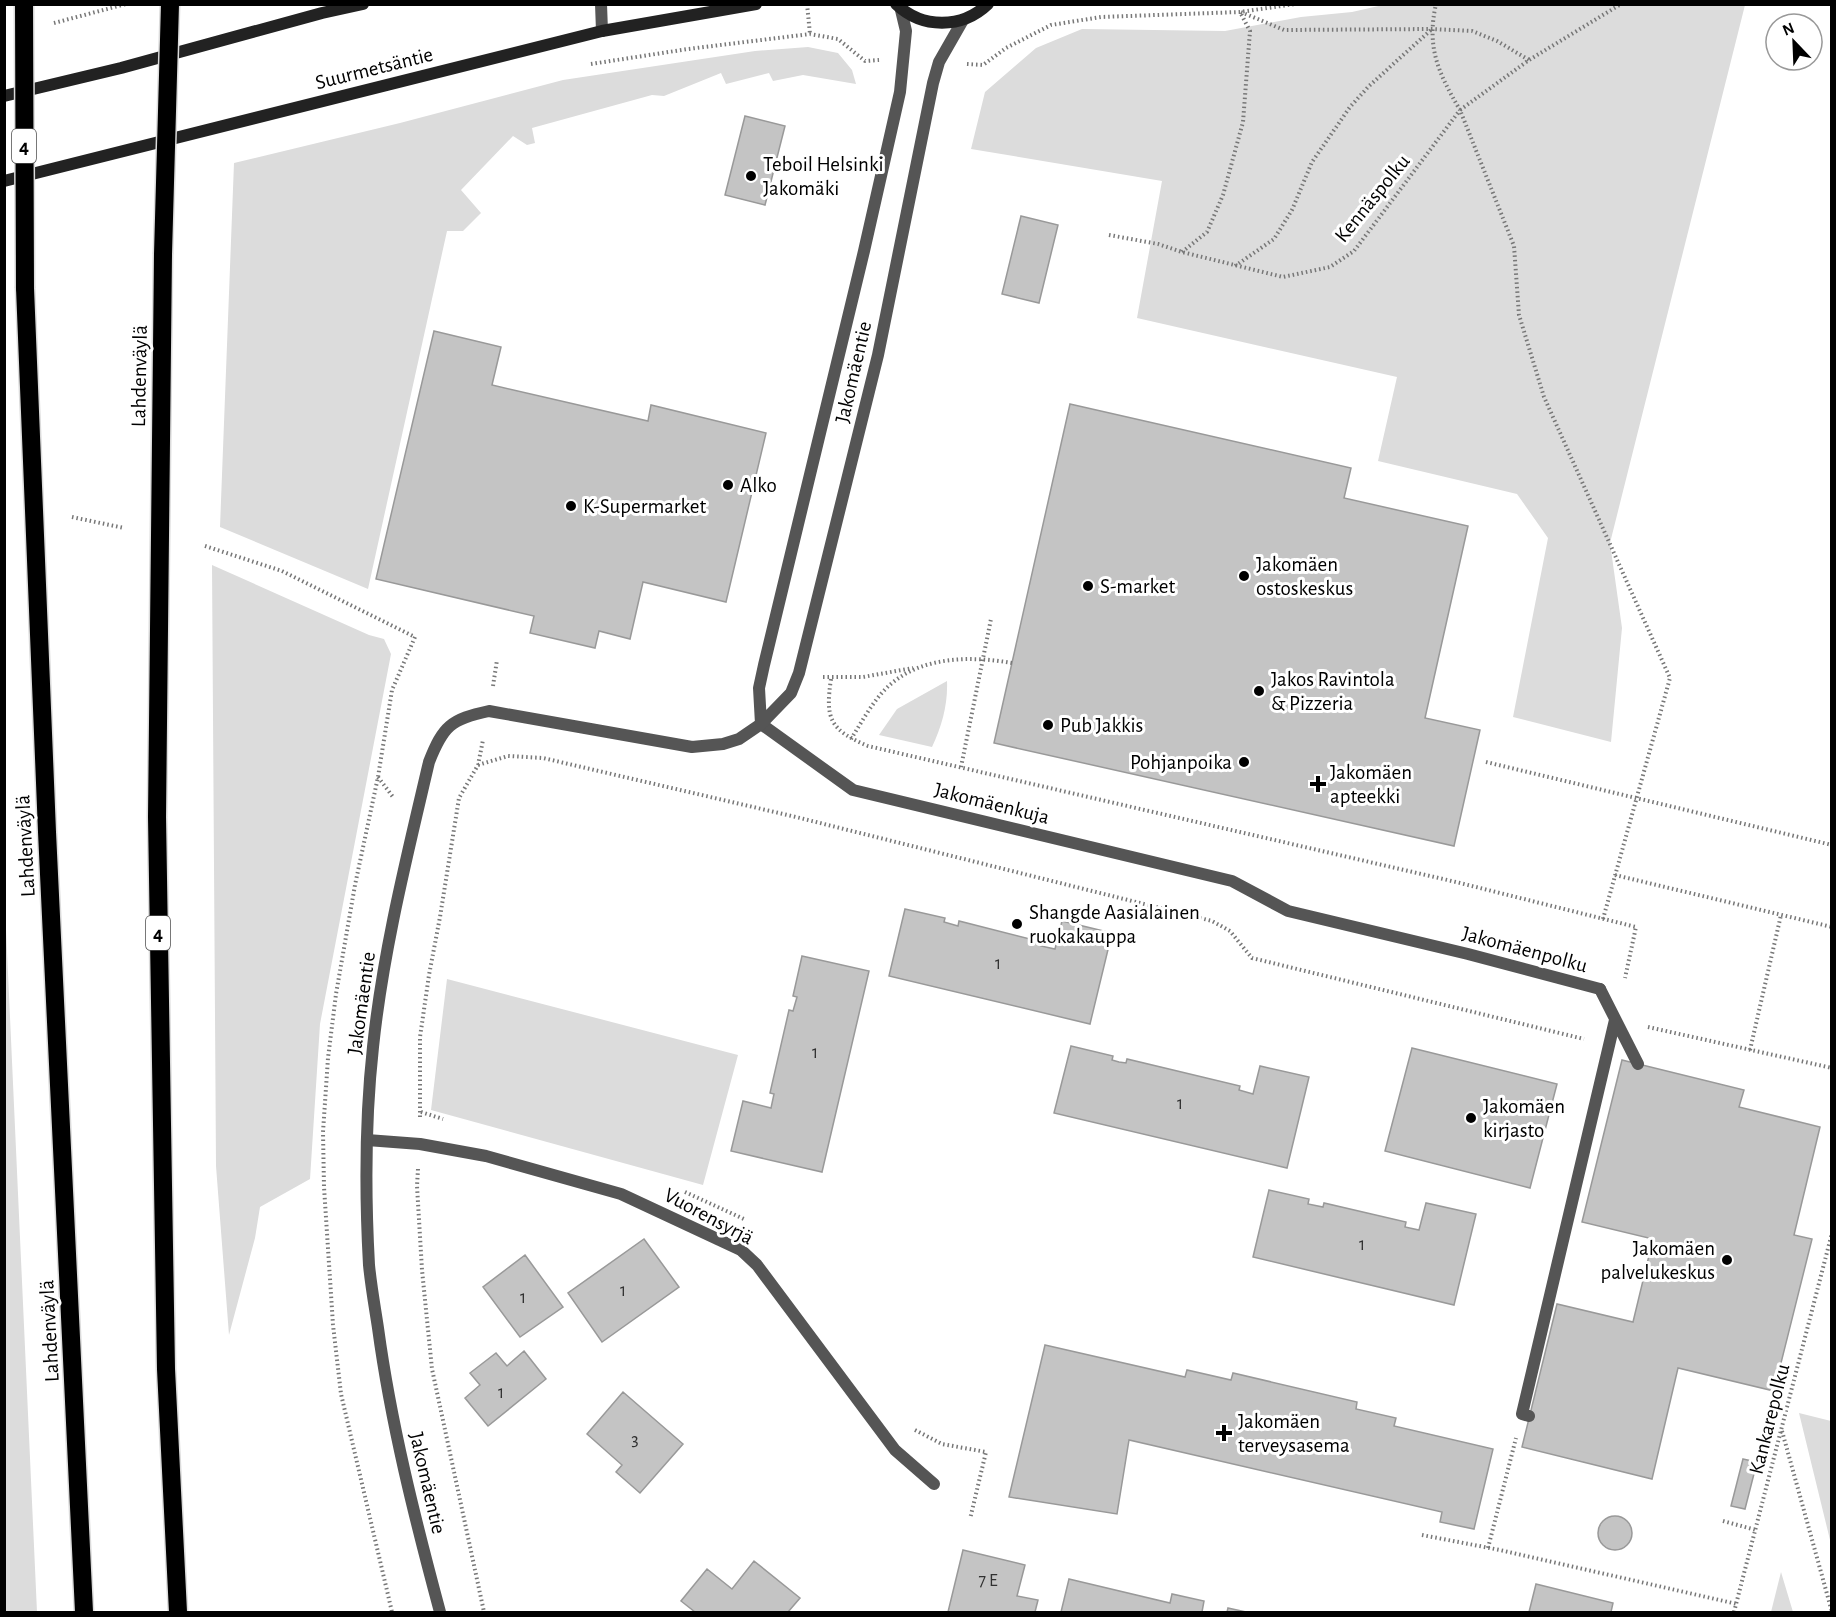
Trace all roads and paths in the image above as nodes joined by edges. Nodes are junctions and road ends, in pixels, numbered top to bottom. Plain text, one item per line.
1 (24, 4) edge
2 (126, 4) edge
3 (170, 4) edge
4 (363, 4) edge
5 (601, 4) edge
6 (756, 4) edge
7 (807, 4) edge
8 (988, 4) edge
9 (1295, 4) edge
10 (1436, 4) edge
11 (1621, 4) edge
12 (899, 7) edge
13 (1240, 12) junction
14 (963, 20) junction
15 (49, 25) dead end
16 (1432, 28) junction
17 (602, 31) junction
18 (810, 34) junction
19 (1529, 60) junction
20 (865, 61) dead end
21 (587, 64) dead end
22 (983, 65) dead end
23 (4, 96) edge
24 (1460, 110) junction
25 (4, 181) edge
26 (1109, 235) dead end
27 (1182, 252) junction
28 (1235, 266) junction
29 (72, 517) dead end
30 (124, 528) dead end
31 (205, 546) dead end
32 (991, 620) dead end
33 (983, 658) junction
34 (1012, 663) dead end
35 (916, 668) junction
36 (761, 724) junction
37 (851, 739) junction
38 (1486, 762) dead end
39 (961, 767) junction
40 (378, 777) dead end
41 (1636, 798) junction
42 (1832, 844) edge
43 (1615, 875) junction
44 (1232, 881) joint
45 (1781, 915) junction
46 (1832, 918) edge
47 (1603, 919) junction
48 (1831, 927) edge
49 (1615, 1020) junction
50 (1609, 1045) junction
51 (1750, 1050) junction
52 (1638, 1064) dead end
53 (1832, 1068) edge
54 (367, 1140) junction
55 (420, 1144) junction
56 (1832, 1233) edge
57 (1526, 1415) joint
58 (913, 1429) dead end
59 (1782, 1429) junction
60 (934, 1484) dead end
61 (970, 1520) dead end
62 (1723, 1521) dead end
63 (1756, 1530) junction
64 (1422, 1535) dead end
65 (1488, 1548) junction
66 (1737, 1604) junction
67 (84, 1612) edge
68 (178, 1612) edge
69 (440, 1612) edge
70 (484, 1612) edge
71 (1734, 1612) edge
72 (1832, 1612) edge

1 - 67 highway, Lahdenväylä / 4, bridge
2 - 15 path
3 - 68 highway, Lahdenväylä / 4, bridge
4 - 23 main road
5 - 17 street
6 - 17 main road, Suurmetsäntie
7 - 18 path
8 - 14 main road
9 - 13 path
10 - 16 path
11 - 19 path, Kennäspolku
12 - 14 main road
12 - 36 street, Jakomäentie
13 - 16 path
13 - 22 path
13 - 27 path
14 - 36 street, Jakomäentie
16 - 19 path
16 - 24 path
16 - 28 path
17 - 25 main road, Suurmetsäntie
18 - 20 path
18 - 21 path
19 - 24 path, Kennäspolku
24 - 28 path, Kennäspolku
24 - 41 path
26 - 27 path, Kennäspolku
27 - 28 path, Kennäspolku
29 - 30 path
31 - 40 path
32 - 33 path
33 - 34 path
33 - 35 path
33 - 39 path
35 - 37 path
35 - 37 path
36 - 44 street, Jakomäenkuja
36 - 54 street, Jakomäentie
37 - 39 path
38 - 41 path
39 - 47 path
41 - 42 path
41 - 43 path
43 - 45 path
43 - 47 path
44 - 49 street, Jakomäenpolku
45 - 48 path
45 - 51 path
46 - 48 path
47 - 49 path
49 - 50 street
49 - 51 path
49 - 52 street, Jakomäenpolku
50 - 55 path
50 - 57 street
51 - 53 path
54 - 55 street, Vuorensyrjä
54 - 69 street, Jakomäentie
55 - 60 street, Vuorensyrjä
55 - 70 path
56 - 59 path, Kankarepolku
57 - 65 path
58 - 61 path
59 - 63 path, Kankarepolku
59 - 72 path
62 - 63 path
63 - 66 path, Kankarepolku
64 - 65 path
65 - 66 path
66 - 71 path, Kankarepolku

